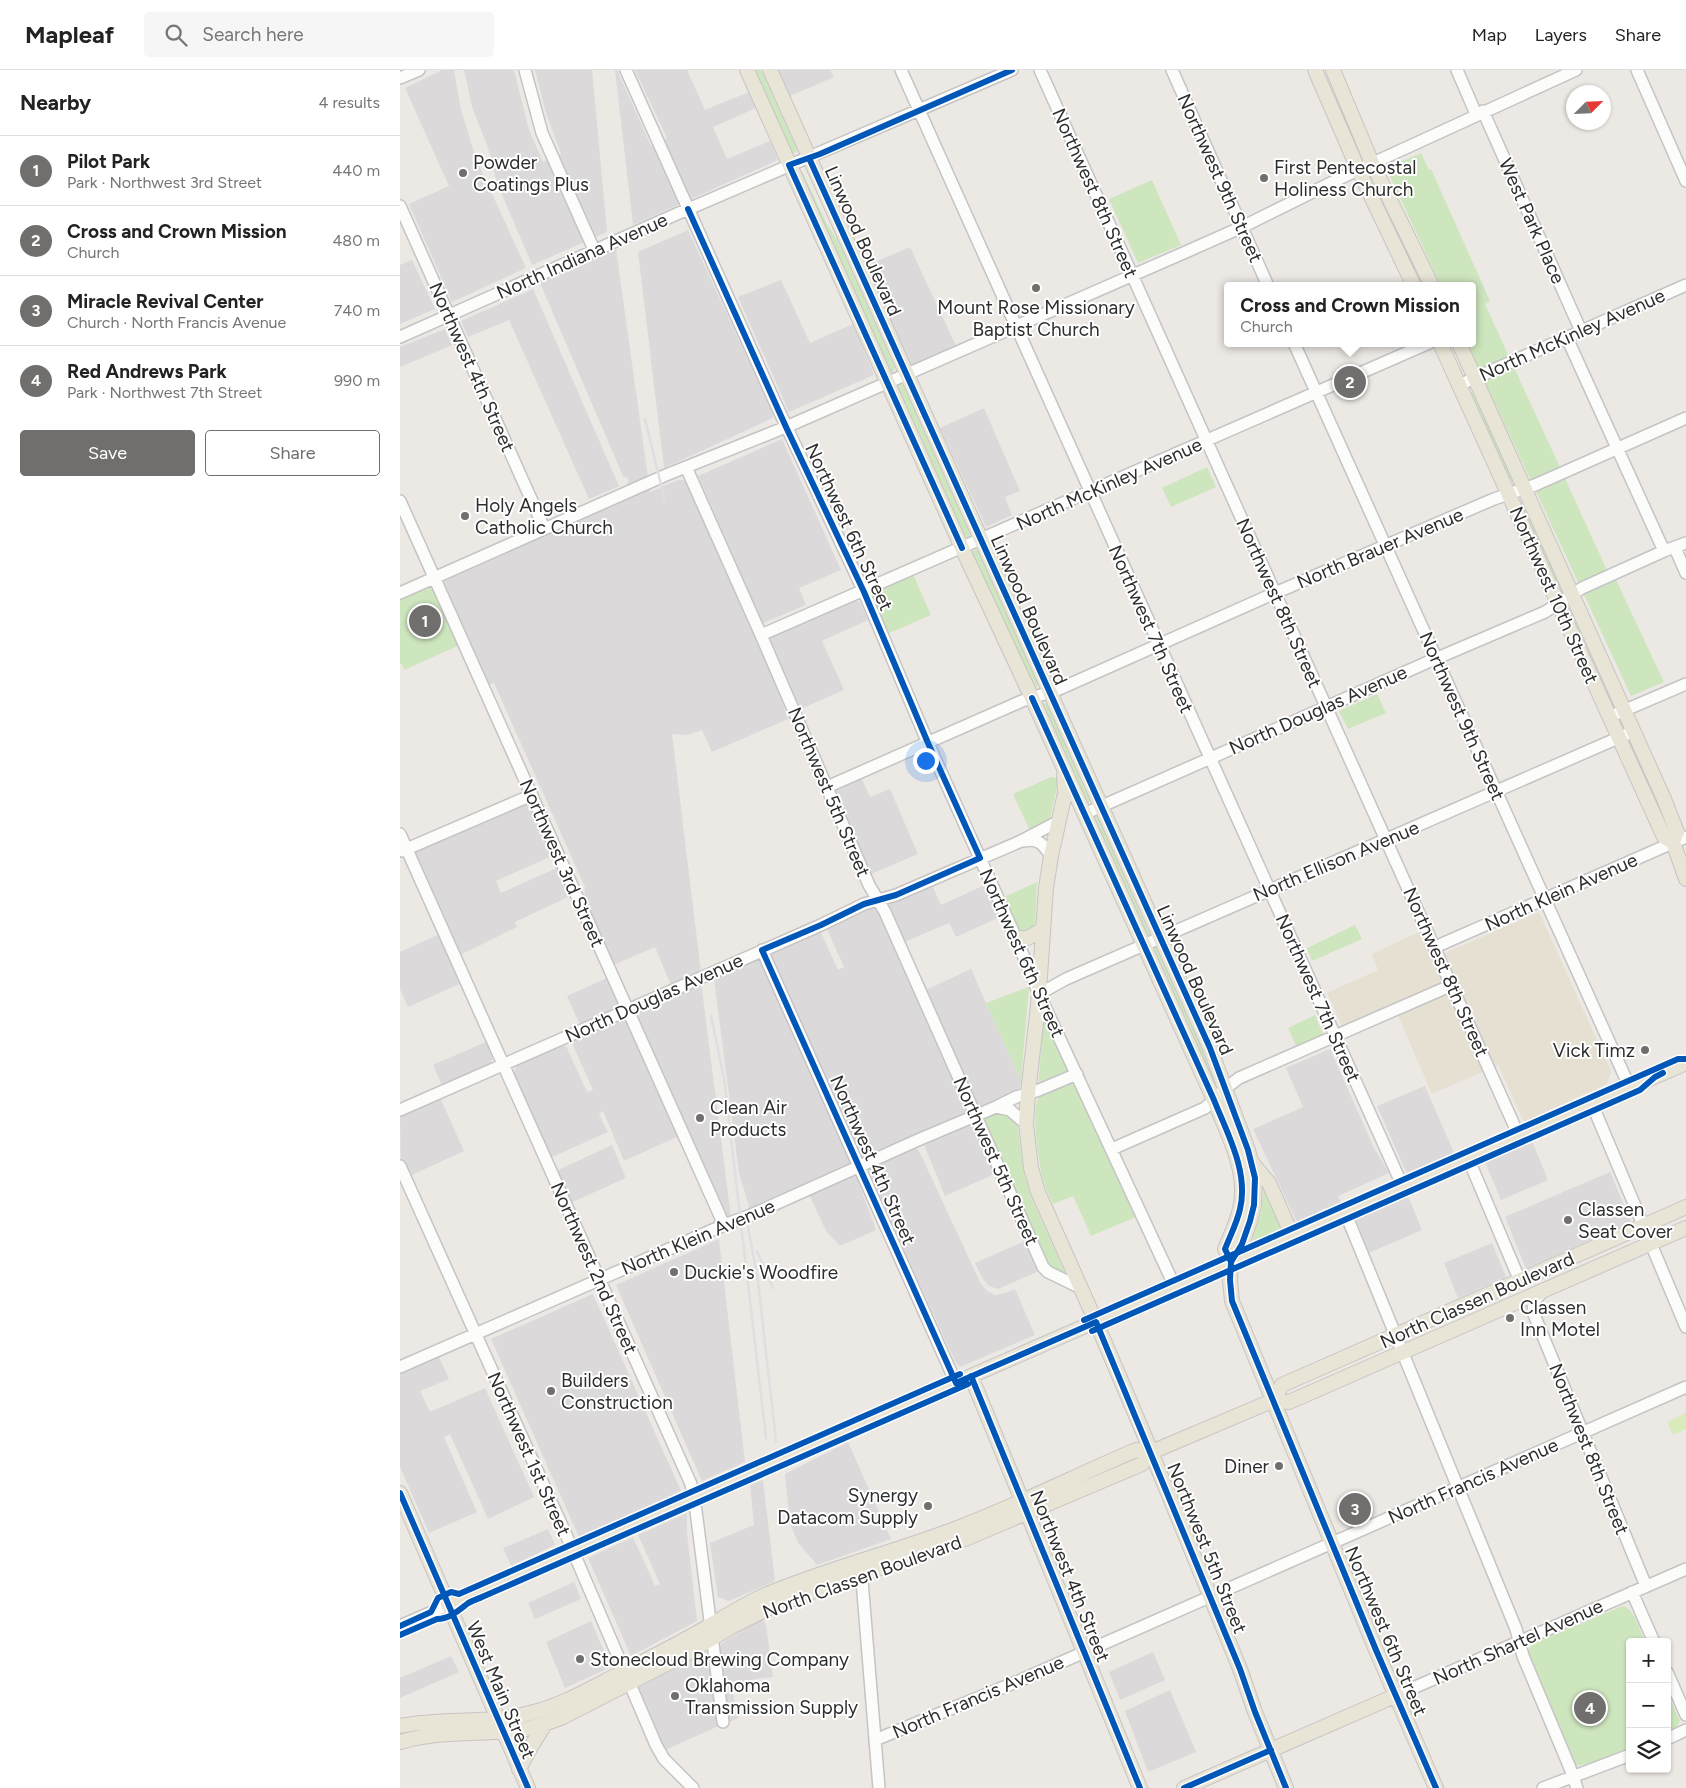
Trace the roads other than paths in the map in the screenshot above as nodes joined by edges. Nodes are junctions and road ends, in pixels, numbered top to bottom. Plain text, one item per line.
1 (419, 70) edge
2 (525, 70) edge
3 (626, 70) edge
4 (747, 70) edge
5 (770, 70) edge
6 (901, 70) edge
7 (1012, 70) edge
8 (1040, 70) edge
9 (1172, 70) edge
10 (1315, 70) edge
11 (1333, 70) edge
12 (1457, 70) edge
13 (1576, 70) edge
14 (1637, 70) edge
15 (400, 78) edge
16 (918, 110) junction
17 (1480, 113) junction
18 (809, 158) junction
19 (1372, 163) junction
20 (789, 165) junction
21 (1358, 170) junction
22 (1686, 180) edge
23 (400, 206) edge
24 (688, 209) junction
25 (1242, 227) junction
26 (595, 252) junction
27 (1132, 275) junction
28 (1266, 282) edge
29 (1412, 282) edge
30 (1430, 282) edge
31 (1686, 286) edge
32 (449, 316) junction
33 (1016, 327) junction
34 (1581, 332) junction
35 (400, 337) edge
36 (1567, 338) junction
37 (1296, 347) edge
38 (1420, 347) edge
39 (1442, 347) edge
40 (1461, 347) edge
41 (906, 374) junction
42 (1474, 378) junction
43 (887, 382) junction
44 (1459, 385) junction
45 (1317, 393) junction
46 (1686, 418) edge
47 (786, 426) junction
48 (1206, 441) junction
49 (1617, 448) junction
50 (686, 468) junction
51 (1524, 489) junction
52 (1090, 492) junction
53 (1508, 494) junction
54 (400, 501) edge
55 (544, 528) junction
56 (981, 540) junction
57 (1386, 546) junction
58 (1681, 546) edge
59 (962, 548) junction
60 (1664, 552) junction
61 (1686, 572) edge
62 (434, 578) junction
63 (864, 592) junction
64 (400, 593) edge
65 (1275, 594) junction
66 (1572, 594) junction
67 (1558, 604) junction
68 (762, 635) junction
69 (1159, 645) junction
70 (1437, 658) junction
71 (1686, 684) edge
72 (1050, 692) junction
73 (1032, 698) junction
74 (1326, 707) junction
75 (1625, 710) junction
76 (1609, 717) junction
77 (1634, 731) junction
78 (1618, 738) junction
79 (928, 742) junction
80 (1209, 758) junction
81 (1063, 766) junction
82 (827, 787) junction
83 (1496, 791) junction
84 (532, 795) junction
85 (1101, 806) junction
86 (1084, 814) junction
87 (1059, 821) junction
88 (400, 834) edge
89 (1680, 839) edge
90 (1386, 840) junction
91 (1019, 842) junction
92 (403, 850) edge
93 (1051, 856) junction
94 (980, 858) junction
95 (1686, 879) edge
96 (1268, 889) junction
97 (1544, 899) junction
98 (878, 900) junction
99 (1043, 929) junction
100 (1016, 938) junction
101 (1160, 938) junction
102 (1144, 945) junction
103 (1435, 947) junction
104 (762, 950) junction
105 (1452, 985) junction
106 (1039, 994) junction
107 (628, 1009) junction
108 (1335, 1037) junction
109 (1686, 1063) edge
110 (504, 1065) junction
111 (1077, 1074) junction
112 (1226, 1088) junction
113 (1630, 1088) junction
114 (1028, 1093) junction
115 (1214, 1100) junction
116 (1592, 1104) junction
117 (996, 1107) junction
118 (400, 1110) edge
119 (976, 1116) junction
120 (1026, 1124) junction
121 (1519, 1136) junction
122 (1112, 1149) junction
123 (1468, 1158) junction
124 (1252, 1162) junction
125 (400, 1166) edge
126 (859, 1166) junction
127 (1403, 1187) junction
128 (1686, 1207) edge
129 (1345, 1212) junction
130 (724, 1225) junction
131 (1644, 1227) junction
132 (1686, 1228) edge
133 (1292, 1235) junction
134 (1651, 1243) junction
135 (1232, 1262) junction
136 (600, 1280) junction
137 (1520, 1281) junction
138 (1175, 1287) junction
139 (1081, 1288) junction
140 (1543, 1291) junction
141 (1516, 1303) junction
142 (1533, 1312) junction
143 (1096, 1322) junction
144 (1686, 1327) edge
145 (475, 1335) junction
146 (1396, 1336) junction
147 (1402, 1352) junction
148 (400, 1367) edge
149 (971, 1376) junction
150 (956, 1383) junction
151 (1686, 1388) edge
152 (1274, 1400) junction
153 (1583, 1433) junction
154 (1151, 1452) junction
155 (1458, 1488) junction
156 (400, 1493) edge
157 (693, 1497) junction
158 (1025, 1507) junction
159 (1332, 1543) junction
160 (572, 1551) junction
161 (861, 1568) junction
162 (1686, 1569) edge
163 (1646, 1586) junction
164 (1632, 1592) junction
165 (1210, 1597) junction
166 (448, 1605) junction
167 (400, 1626) edge
168 (711, 1632) junction
169 (1652, 1638) edge
170 (1520, 1641) junction
171 (1084, 1652) junction
172 (627, 1677) junction
173 (1671, 1681) edge
174 (1396, 1695) junction
175 (1686, 1715) edge
176 (722, 1722) dead end
177 (545, 1724) junction
178 (501, 1725) junction
179 (400, 1726) edge
180 (1686, 1730) edge
181 (1671, 1737) edge
182 (875, 1740) junction
183 (400, 1742) edge
184 (1271, 1750) junction
185 (1626, 1757) edge
186 (519, 1769) junction
187 (1575, 1782) edge
188 (528, 1788) edge
189 (693, 1788) edge
190 (879, 1788) edge
191 (1140, 1788) edge
192 (1184, 1788) edge
193 (1286, 1788) edge
194 (1436, 1788) edge
195 (1543, 1788) edge

1 - 15 street
2 - 26 street
3 - 24 street, Northwest 6th Street
4 - 20 main road, Linwood Boulevard
5 - 18 main road, Linwood Boulevard
6 - 16 street, Northwest 7th Street
7 - 16 street, North Indiana Avenue
8 - 27 street, Northwest 8th Street
9 - 25 street, Northwest 9th Street
10 - 21 main road
11 - 19 main road
12 - 17 street, West Park Place
13 - 17 street
14 - 22 street
16 - 18 street, North Indiana Avenue
16 - 33 street, Northwest 7th Street
17 - 19 street
17 - 34 street, West Park Place
18 - 20 street, North Indiana Avenue
18 - 41 main road, Linwood Boulevard
19 - 21 street
19 - 30 main road
20 - 24 street, North Indiana Avenue
20 - 43 main road, Linwood Boulevard
21 - 25 street
21 - 29 main road
23 - 32 street, Northwest 4th Street
24 - 26 street, North Indiana Avenue
24 - 47 street, Northwest 6th Street
25 - 27 street
25 - 28 street, Northwest 9th Street
26 - 32 street, North Indiana Avenue
27 - 33 street
27 - 48 street, Northwest 8th Street
31 - 34 street, North McKinley Avenue
32 - 35 street, North Indiana Avenue
32 - 55 street, Northwest 4th Street
33 - 41 street
33 - 52 street, Northwest 7th Street
34 - 36 street, North McKinley Avenue
36 - 42 street, North McKinley Avenue
36 - 49 street
37 - 45 street, Northwest 9th Street
38 - 45 street, North McKinley Avenue
39 - 44 main road, Northwest 10th Street
40 - 42 main road, Northwest 10th Street
41 - 43 street
41 - 56 main road, Linwood Boulevard
42 - 44 street, North McKinley Avenue
42 - 51 main road, Northwest 10th Street
43 - 47 street
43 - 59 main road, Linwood Boulevard
44 - 53 main road, Northwest 10th Street
45 - 48 street, North McKinley Avenue
45 - 57 street, Northwest 9th Street
46 - 49 street, North Brauer Avenue
47 - 50 street
47 - 63 street, Northwest 6th Street
48 - 52 street, North McKinley Avenue
48 - 65 street, Northwest 8th Street
49 - 51 street, North Brauer Avenue
49 - 60 street
50 - 55 street
50 - 68 street, Northwest 5th Street
51 - 53 street, North Brauer Avenue
51 - 66 main road, Northwest 10th Street
52 - 56 street, North McKinley Avenue
52 - 69 street, Northwest 7th Street
53 - 57 street, North Brauer Avenue
53 - 67 main road, Northwest 10th Street
54 - 62 street, Northwest 3rd Street
55 - 62 street
56 - 59 street, North McKinley Avenue
56 - 72 main road, Linwood Boulevard
57 - 65 street, North Brauer Avenue
57 - 70 street, Northwest 9th Street
58 - 60 street, North Douglas Avenue
58 - 61 street
59 - 63 street, North McKinley Avenue
59 - 73 main road, Linwood Boulevard
60 - 66 street, North Douglas Avenue
62 - 64 street
62 - 84 street, Northwest 3rd Street
63 - 68 street, North McKinley Avenue
63 - 79 street, Northwest 6th Street
65 - 69 street, North Brauer Avenue
65 - 74 street, Northwest 8th Street
66 - 67 street, North Douglas Avenue
66 - 75 main road, Northwest 10th Street
67 - 70 street, North Douglas Avenue
67 - 76 main road, Northwest 10th Street
68 - 82 street, Northwest 5th Street
69 - 72 street, North Brauer Avenue
69 - 80 street, Northwest 7th Street
70 - 74 street, North Douglas Avenue
70 - 83 street, Northwest 9th Street
71 - 75 street
72 - 73 street, North Brauer Avenue
72 - 85 main road, Linwood Boulevard
73 - 79 street, North Brauer Avenue
73 - 81 main road, Linwood Boulevard
74 - 80 street, North Douglas Avenue
74 - 90 street, Northwest 8th Street
75 - 76 street
75 - 77 main road, Northwest 10th Street
76 - 78 main road, Northwest 10th Street
77 - 78 street, North Ellison Avenue
77 - 89 main road, Northwest 10th Street
78 - 83 street, North Ellison Avenue
78 - 89 main road, Northwest 10th Street
79 - 82 street, North Brauer Avenue
79 - 94 street, Northwest 6th Street
80 - 85 street, North Douglas Avenue
80 - 96 street, Northwest 7th Street
81 - 86 main road, Linwood Boulevard
81 - 87 main road, Northwest 5th Street
82 - 98 street, Northwest 5th Street
83 - 90 street, North Ellison Avenue
83 - 97 street, Northwest 9th Street
84 - 92 street
84 - 107 street, Northwest 3rd Street
85 - 86 street, North Douglas Avenue
85 - 101 main road, Linwood Boulevard
86 - 102 main road, Linwood Boulevard
87 - 91 street, North Douglas Avenue
87 - 93 main road, Northwest 5th Street
88 - 92 street, Northwest 2nd Street
89 - 95 main road, Northwest 10th Street
89 - 97 street, North Klein Avenue
90 - 96 street, North Ellison Avenue
90 - 103 street, Northwest 8th Street
91 - 93 street, North Douglas Avenue
91 - 94 street, North Douglas Avenue
92 - 110 street, Northwest 2nd Street
93 - 99 main road, Northwest 5th Street
94 - 98 street, North Douglas Avenue
94 - 100 street, Northwest 6th Street
96 - 101 street, North Ellison Avenue
96 - 108 street, Northwest 7th Street
97 - 103 street, North Klein Avenue
97 - 113 street, Northwest 9th Street
98 - 104 street, North Douglas Avenue
98 - 119 street, Northwest 5th Street
99 - 100 main road
99 - 106 main road, Northwest 5th Street
100 - 106 street, Northwest 6th Street
101 - 102 street, North Ellison Avenue
101 - 112 main road, Linwood Boulevard
102 - 106 street, North Ellison Avenue
102 - 115 main road, Linwood Boulevard
103 - 105 street, Northwest 8th Street
104 - 107 street, North Douglas Avenue
104 - 126 street, Northwest 4th Street
105 - 108 street
105 - 121 street, Northwest 8th Street
106 - 111 street, Northwest 6th Street
106 - 114 main road, Northwest 5th Street
107 - 110 street, North Douglas Avenue
107 - 130 street, Northwest 3rd Street
108 - 112 street
108 - 127 street, Northwest 7th Street
109 - 113 main road
110 - 118 street, North Douglas Avenue
110 - 136 street, Northwest 2nd Street
111 - 114 street, North Klein Avenue
111 - 122 street, Northwest 6th Street
112 - 115 street
112 - 124 main road, Linwood Boulevard
113 - 116 main road
114 - 117 street, North Klein Avenue
114 - 120 main road, Northwest 5th Street
115 - 122 street
115 - 135 main road, Linwood Boulevard
116 - 121 main road
116 - 131 street
117 - 119 street, North Klein Avenue
117 - 120 street
119 - 126 street, North Klein Avenue
119 - 139 street, Northwest 5th Street
120 - 139 main road, Northwest 5th Street
121 - 123 main road
122 - 138 street, Northwest 6th Street
123 - 127 main road
123 - 137 street
124 - 133 main road
124 - 135 main road, Linwood Boulevard
125 - 145 street, Northwest 1st Street
126 - 130 street, North Klein Avenue
126 - 150 street, Northwest 4th Street
127 - 129 main road
128 - 131 main road, North Classen Boulevard
129 - 133 main road
129 - 146 street
130 - 136 street, North Klein Avenue
131 - 134 street
131 - 137 main road, North Classen Boulevard
132 - 134 main road, North Classen Boulevard
133 - 135 main road
134 - 140 main road, North Classen Boulevard
134 - 144 street
135 - 138 main road
135 - 152 main road, Northwest 6th Street
136 - 145 street, North Klein Avenue
136 - 157 street, Northwest 2nd Street
137 - 146 main road, North Classen Boulevard
138 - 143 main road
139 - 143 main road, Northwest 5th Street
140 - 141 main road, North Classen Boulevard
140 - 142 street
141 - 142 street
141 - 147 main road, North Classen Boulevard
142 - 153 street, Northwest 8th Street
143 - 149 main road
143 - 154 main road, Northwest 5th Street
145 - 148 street, North Klein Avenue
145 - 160 street, Northwest 1st Street
146 - 147 street
146 - 152 main road, North Classen Boulevard
147 - 152 main road, North Classen Boulevard
147 - 155 street
149 - 150 main road
149 - 158 main road, Northwest 4th Street
150 - 157 main road
151 - 153 street, North Francis Avenue
152 - 154 main road, North Classen Boulevard
152 - 159 main road, Northwest 6th Street
153 - 155 street, North Francis Avenue
153 - 163 street, Northwest 8th Street
154 - 158 main road, North Classen Boulevard
154 - 165 main road, Northwest 5th Street
155 - 159 street, North Francis Avenue
155 - 170 street
156 - 166 main road, West Main Street
157 - 160 main road
157 - 168 street, Northwest 2nd Street
158 - 161 main road, North Classen Boulevard
158 - 171 main road, Northwest 4th Street
159 - 165 street, North Francis Avenue
159 - 174 main road, Northwest 6th Street
160 - 166 main road
160 - 172 street, Northwest 1st Street
161 - 168 main road, North Classen Boulevard
161 - 182 street
162 - 163 street, North Shartel Avenue
163 - 164 street, North Shartel Avenue
164 - 169 street
164 - 170 street, North Shartel Avenue
165 - 171 street, North Francis Avenue
165 - 184 main road, Northwest 5th Street
166 - 167 street
166 - 178 main road, West Main Street
168 - 172 main road, North Classen Boulevard
168 - 176 street, Northwest 2nd Street
170 - 174 street, North Shartel Avenue
170 - 187 street
171 - 182 street, North Francis Avenue
171 - 191 main road, Northwest 4th Street
172 - 177 main road, North Classen Boulevard
172 - 178 main road, North Classen Boulevard
172 - 189 street, Northwest 1st Street
173 - 175 street
174 - 184 main road, North Shartel Avenue
174 - 194 main road, Northwest 6th Street
177 - 178 main road, North Classen Boulevard
177 - 186 main road
178 - 179 main road, North Classen Boulevard
178 - 183 main road, North Classen Boulevard
178 - 186 main road, West Main Street
180 - 181 street
182 - 190 street
184 - 192 main road, North Shartel Avenue
184 - 193 main road, Northwest 5th Street
185 - 187 street
186 - 188 main road, West Main Street
187 - 195 street

